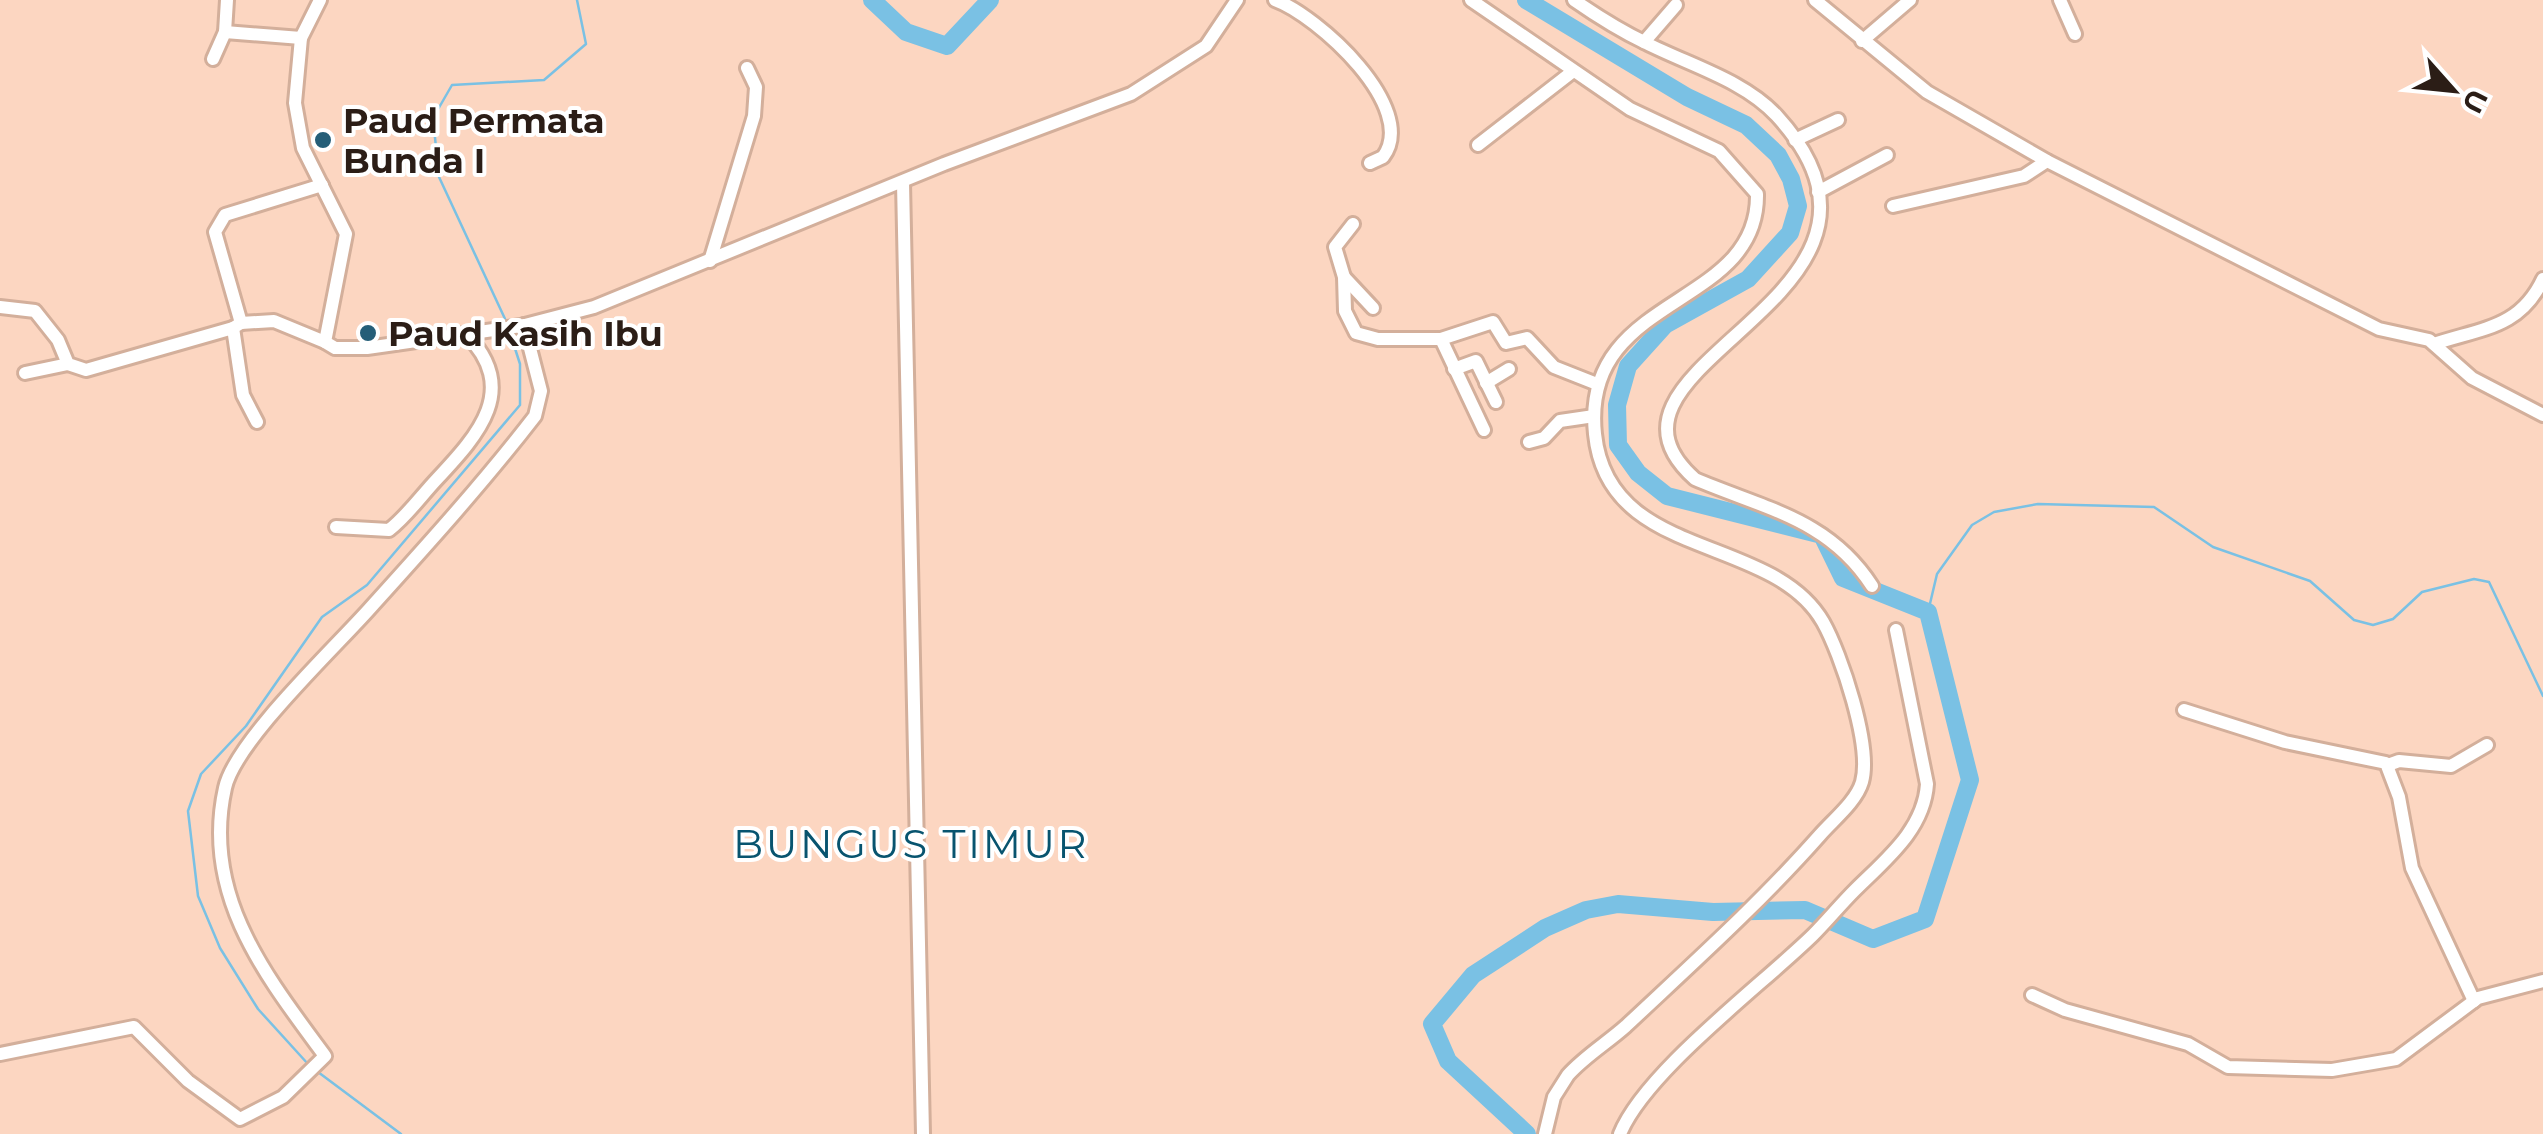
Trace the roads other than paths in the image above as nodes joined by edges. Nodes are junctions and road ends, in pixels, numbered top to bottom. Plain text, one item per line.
1 (228, 0) edge
2 (320, 0) edge
3 (1236, 0) edge
4 (1275, 0) edge
5 (1471, 0) edge
6 (1574, 0) edge
7 (1814, 0) edge
8 (1910, 0) edge
9 (2060, 0) edge
10 (1676, 6) dead end
11 (226, 32) junction
12 (2075, 34) dead end
13 (301, 38) junction
14 (1862, 41) junction
15 (1644, 42) junction
16 (213, 59) dead end
17 (748, 68) dead end
18 (1572, 72) junction
19 (1838, 120) dead end
20 (1797, 140) junction
21 (1478, 146) dead end
22 (1887, 155) dead end
23 (2046, 161) junction
24 (1370, 164) dead end
25 (322, 184) junction
26 (903, 184) junction
27 (1820, 190) junction
28 (1893, 206) dead end
29 (1353, 224) dead end
30 (710, 260) junction
31 (1344, 277) junction
32 (2543, 280) edge
33 (0, 307) edge
34 (1373, 308) dead end
35 (237, 326) junction
36 (522, 326) junction
37 (468, 334) junction
38 (1441, 339) junction
39 (325, 342) junction
40 (2434, 344) junction
41 (68, 364) junction
42 (1454, 369) junction
43 (1509, 369) dead end
44 (25, 373) dead end
45 (1486, 383) junction
46 (1597, 384) junction
47 (1496, 402) dead end
48 (2543, 415) edge
49 (1587, 416) junction
50 (257, 422) dead end
51 (1484, 430) dead end
52 (1529, 442) dead end
53 (336, 527) dead end
54 (1872, 586) dead end
55 (1896, 630) dead end
56 (2184, 710) dead end
57 (2487, 744) dead end
58 (2388, 765) junction
59 (2543, 981) edge
60 (2032, 995) dead end
61 (2474, 1000) junction
62 (0, 1054) edge
63 (922, 1134) edge
64 (1544, 1134) edge
65 (1620, 1134) edge

1 - 11 street
2 - 13 street
3 - 26 street
4 - 24 street
5 - 18 street
6 - 15 street
7 - 14 street
8 - 14 street
9 - 12 street
10 - 15 street
11 - 13 street
11 - 16 street
13 - 25 street
14 - 23 street
15 - 20 street
17 - 30 street
18 - 21 street
18 - 46 street
19 - 20 street
20 - 27 street
22 - 27 street
23 - 28 street
23 - 40 street
25 - 35 street
25 - 39 street
26 - 30 street
26 - 63 street
27 - 54 street
29 - 31 street
30 - 36 street
31 - 34 street
31 - 38 street
32 - 40 street
33 - 41 street
35 - 39 street
35 - 41 street
35 - 50 street
36 - 37 street
36 - 62 street
37 - 39 street
37 - 53 street
38 - 42 street
38 - 46 street
40 - 48 street
41 - 44 street
42 - 45 street
42 - 51 street
43 - 45 street
45 - 47 street
46 - 49 street
49 - 52 street
49 - 64 street
55 - 65 street
56 - 58 street
57 - 58 street
58 - 61 street
59 - 61 street
60 - 61 street

